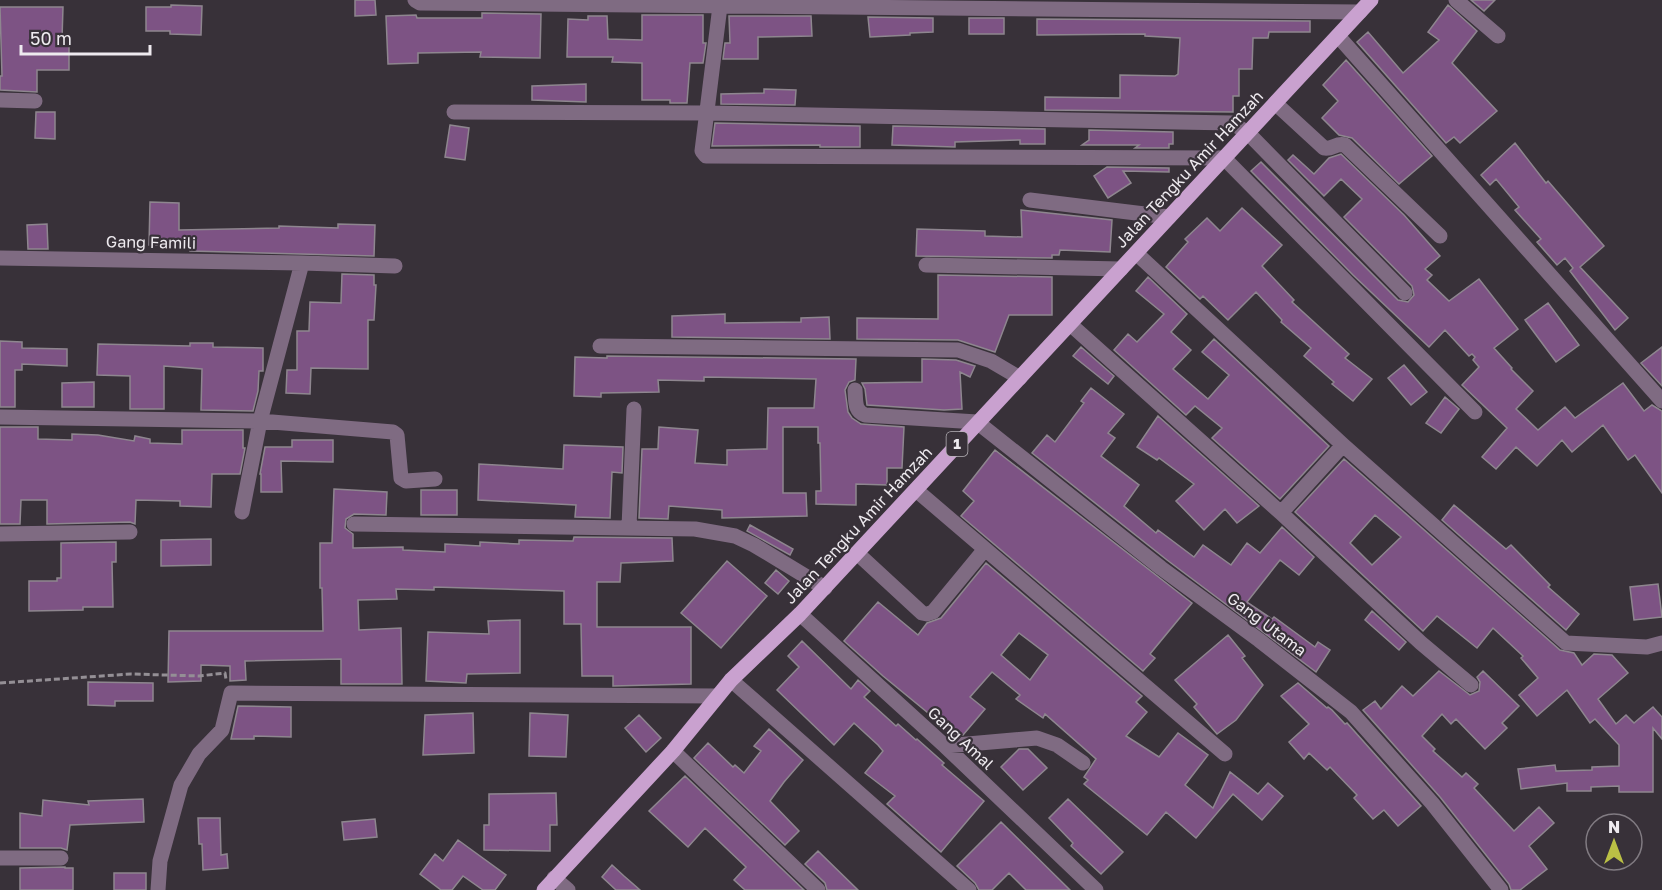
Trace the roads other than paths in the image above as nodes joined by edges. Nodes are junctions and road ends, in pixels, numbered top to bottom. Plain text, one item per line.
1 (415, 0) edge
2 (1371, 0) edge
3 (1456, 0) edge
4 (962, 4) edge
5 (720, 6) junction
6 (1360, 12) junction
7 (1338, 36) junction
8 (1498, 36) dead end
9 (0, 100) edge
10 (35, 101) dead end
11 (1275, 103) junction
12 (454, 112) dead end
13 (707, 113) junction
14 (1248, 133) junction
15 (1224, 158) junction
16 (1030, 200) dead end
17 (1169, 217) junction
18 (1440, 236) dead end
19 (1136, 253) junction
20 (0, 258) edge
21 (302, 262) junction
22 (926, 264) dead end
23 (394, 266) dead end
24 (1121, 268) junction
25 (1405, 293) dead end
26 (1070, 324) junction
27 (600, 346) dead end
28 (1020, 378) junction
29 (855, 390) dead end
30 (1662, 401) edge
31 (634, 409) dead end
32 (1475, 412) dead end
33 (0, 417) edge
34 (260, 421) junction
35 (977, 422) junction
36 (1343, 445) junction
37 (435, 479) dead end
38 (916, 490) junction
39 (242, 512) dead end
40 (1281, 513) junction
41 (354, 524) dead end
42 (629, 527) junction
43 (130, 532) dead end
44 (0, 534) edge
45 (985, 549) junction
46 (857, 553) junction
47 (825, 588) junction
48 (800, 614) junction
49 (1662, 643) edge
50 (731, 681) junction
51 (1470, 685) dead end
52 (717, 696) junction
53 (945, 747) junction
54 (673, 751) junction
55 (1225, 754) dead end
56 (1083, 763) dead end
57 (0, 858) edge
58 (61, 858) dead end
59 (555, 878) junction
60 (158, 890) edge
61 (544, 890) edge
62 (568, 890) edge
63 (818, 890) edge
64 (969, 890) edge
65 (1096, 890) edge
66 (1501, 890) edge

1 - 5 street
2 - 6 main road, Jalan Tengku Amir Hamzah / 1
3 - 8 street
4 - 5 street
4 - 6 street
5 - 13 street
6 - 7 main road, Jalan Tengku Amir Hamzah / 1
7 - 11 main road, Jalan Tengku Amir Hamzah / 1
7 - 30 street
9 - 10 street
11 - 14 main road, Jalan Tengku Amir Hamzah / 1
11 - 18 street
12 - 13 street
13 - 14 street
13 - 15 street
14 - 15 main road, Jalan Tengku Amir Hamzah / 1
14 - 25 street
15 - 17 main road, Jalan Tengku Amir Hamzah / 1
15 - 32 street
16 - 17 street
17 - 19 main road, Jalan Tengku Amir Hamzah / 1
19 - 24 main road, Jalan Tengku Amir Hamzah / 1
19 - 36 street
20 - 21 street, Gang Famili
21 - 23 street, Gang Famili
21 - 34 street
22 - 24 street
24 - 26 main road, Jalan Tengku Amir Hamzah / 1
26 - 28 main road, Jalan Tengku Amir Hamzah / 1
26 - 40 street
27 - 28 street
28 - 35 main road, Jalan Tengku Amir Hamzah / 1
29 - 35 street
31 - 42 street
33 - 34 street
34 - 37 street
34 - 39 street
35 - 38 main road, Jalan Tengku Amir Hamzah / 1
35 - 66 street, Gang Utama
36 - 40 street
36 - 49 street
38 - 45 street
38 - 46 main road, Jalan Tengku Amir Hamzah / 1
40 - 51 street
41 - 42 street
42 - 47 street
43 - 44 street
45 - 46 street
45 - 55 street
46 - 47 main road, Jalan Tengku Amir Hamzah / 1
47 - 48 main road, Jalan Tengku Amir Hamzah / 1
48 - 50 main road, Jalan Tengku Amir Hamzah / 1
48 - 53 street, Gang Amal
50 - 52 main road, Jalan Tengku Amir Hamzah / 1
50 - 64 street
52 - 54 main road, Jalan Tengku Amir Hamzah / 1
52 - 60 street
53 - 56 street
53 - 65 street, Gang Amal
54 - 59 main road, Jalan Tengku Amir Hamzah / 1
54 - 63 street
57 - 58 street
59 - 61 main road, Jalan Tengku Amir Hamzah / 1
59 - 62 street

